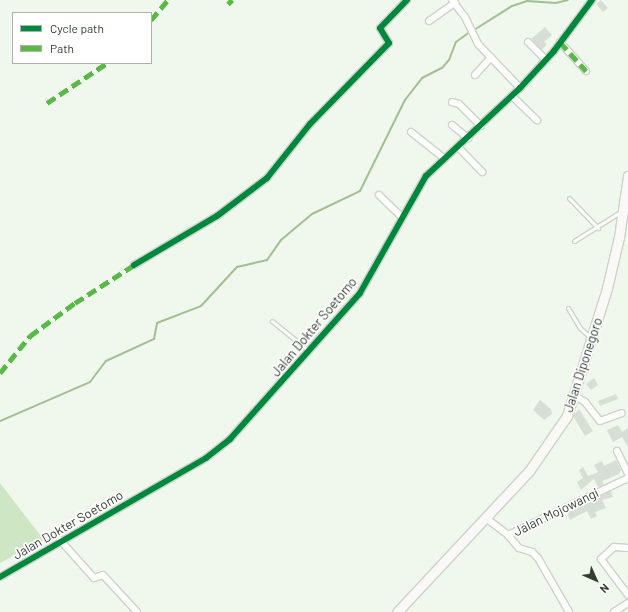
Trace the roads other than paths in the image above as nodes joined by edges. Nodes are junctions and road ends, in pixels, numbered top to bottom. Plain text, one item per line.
1 (592, 0) edge
2 (403, 1) edge
3 (453, 2) edge
4 (429, 21) dead end
5 (528, 42) dead end
6 (560, 42) junction
7 (491, 57) junction
8 (546, 60) junction
9 (586, 71) dead end
10 (475, 75) dead end
11 (520, 88) junction
12 (512, 96) junction
13 (452, 102) dead end
14 (537, 120) dead end
15 (452, 125) dead end
16 (481, 126) junction
17 (411, 132) dead end
18 (468, 138) junction
19 (458, 147) junction
20 (445, 159) junction
21 (482, 172) dead end
22 (628, 176) edge
23 (379, 195) dead end
24 (568, 198) dead end
25 (624, 210) junction
26 (402, 216) junction
27 (598, 228) junction
28 (574, 242) dead end
29 (134, 265) dead end
30 (568, 308) dead end
31 (272, 321) dead end
32 (593, 340) junction
33 (310, 352) junction
34 (575, 396) junction
35 (622, 413) dead end
36 (617, 451) dead end
37 (628, 474) edge
38 (628, 478) edge
39 (487, 519) junction
40 (508, 535) junction
41 (60, 540) junction
42 (628, 548) edge
43 (0, 577) edge
44 (628, 595) edge
45 (628, 603) edge
46 (137, 612) edge
47 (397, 612) edge
48 (569, 612) edge
49 (614, 612) edge

1 - 6 street, Jalan Dokter Soetomo
2 - 29 street
3 - 4 street
3 - 7 street
5 - 8 street
6 - 8 street, Jalan Dokter Soetomo
6 - 9 street
7 - 10 street
7 - 11 street
8 - 11 street, Jalan Dokter Soetomo
11 - 12 street, Jalan Dokter Soetomo
12 - 14 street
12 - 16 street, Jalan Dokter Soetomo
13 - 16 street
15 - 18 street
16 - 18 street, Jalan Dokter Soetomo
17 - 20 street
18 - 19 street, Jalan Dokter Soetomo
19 - 20 street, Jalan Dokter Soetomo
19 - 21 street
20 - 26 street, Jalan Dokter Soetomo
22 - 25 main road, Jalan Diponegoro
23 - 26 street
24 - 27 lane
25 - 27 lane
25 - 32 main road, Jalan Diponegoro
26 - 33 street, Jalan Dokter Soetomo
27 - 28 lane
30 - 32 lane
31 - 33 lane
32 - 34 main road, Jalan Diponegoro
33 - 41 street, Jalan Dokter Soetomo
34 - 35 street
34 - 39 main road, Jalan Diponegoro
36 - 37 street
38 - 40 street, Jalan Mojowangi
39 - 40 street, Jalan Mojowangi
39 - 47 main road, Jalan Diponegoro
40 - 48 street
41 - 43 street, Jalan Dokter Soetomo
41 - 46 street
42 - 44 street
45 - 49 street

